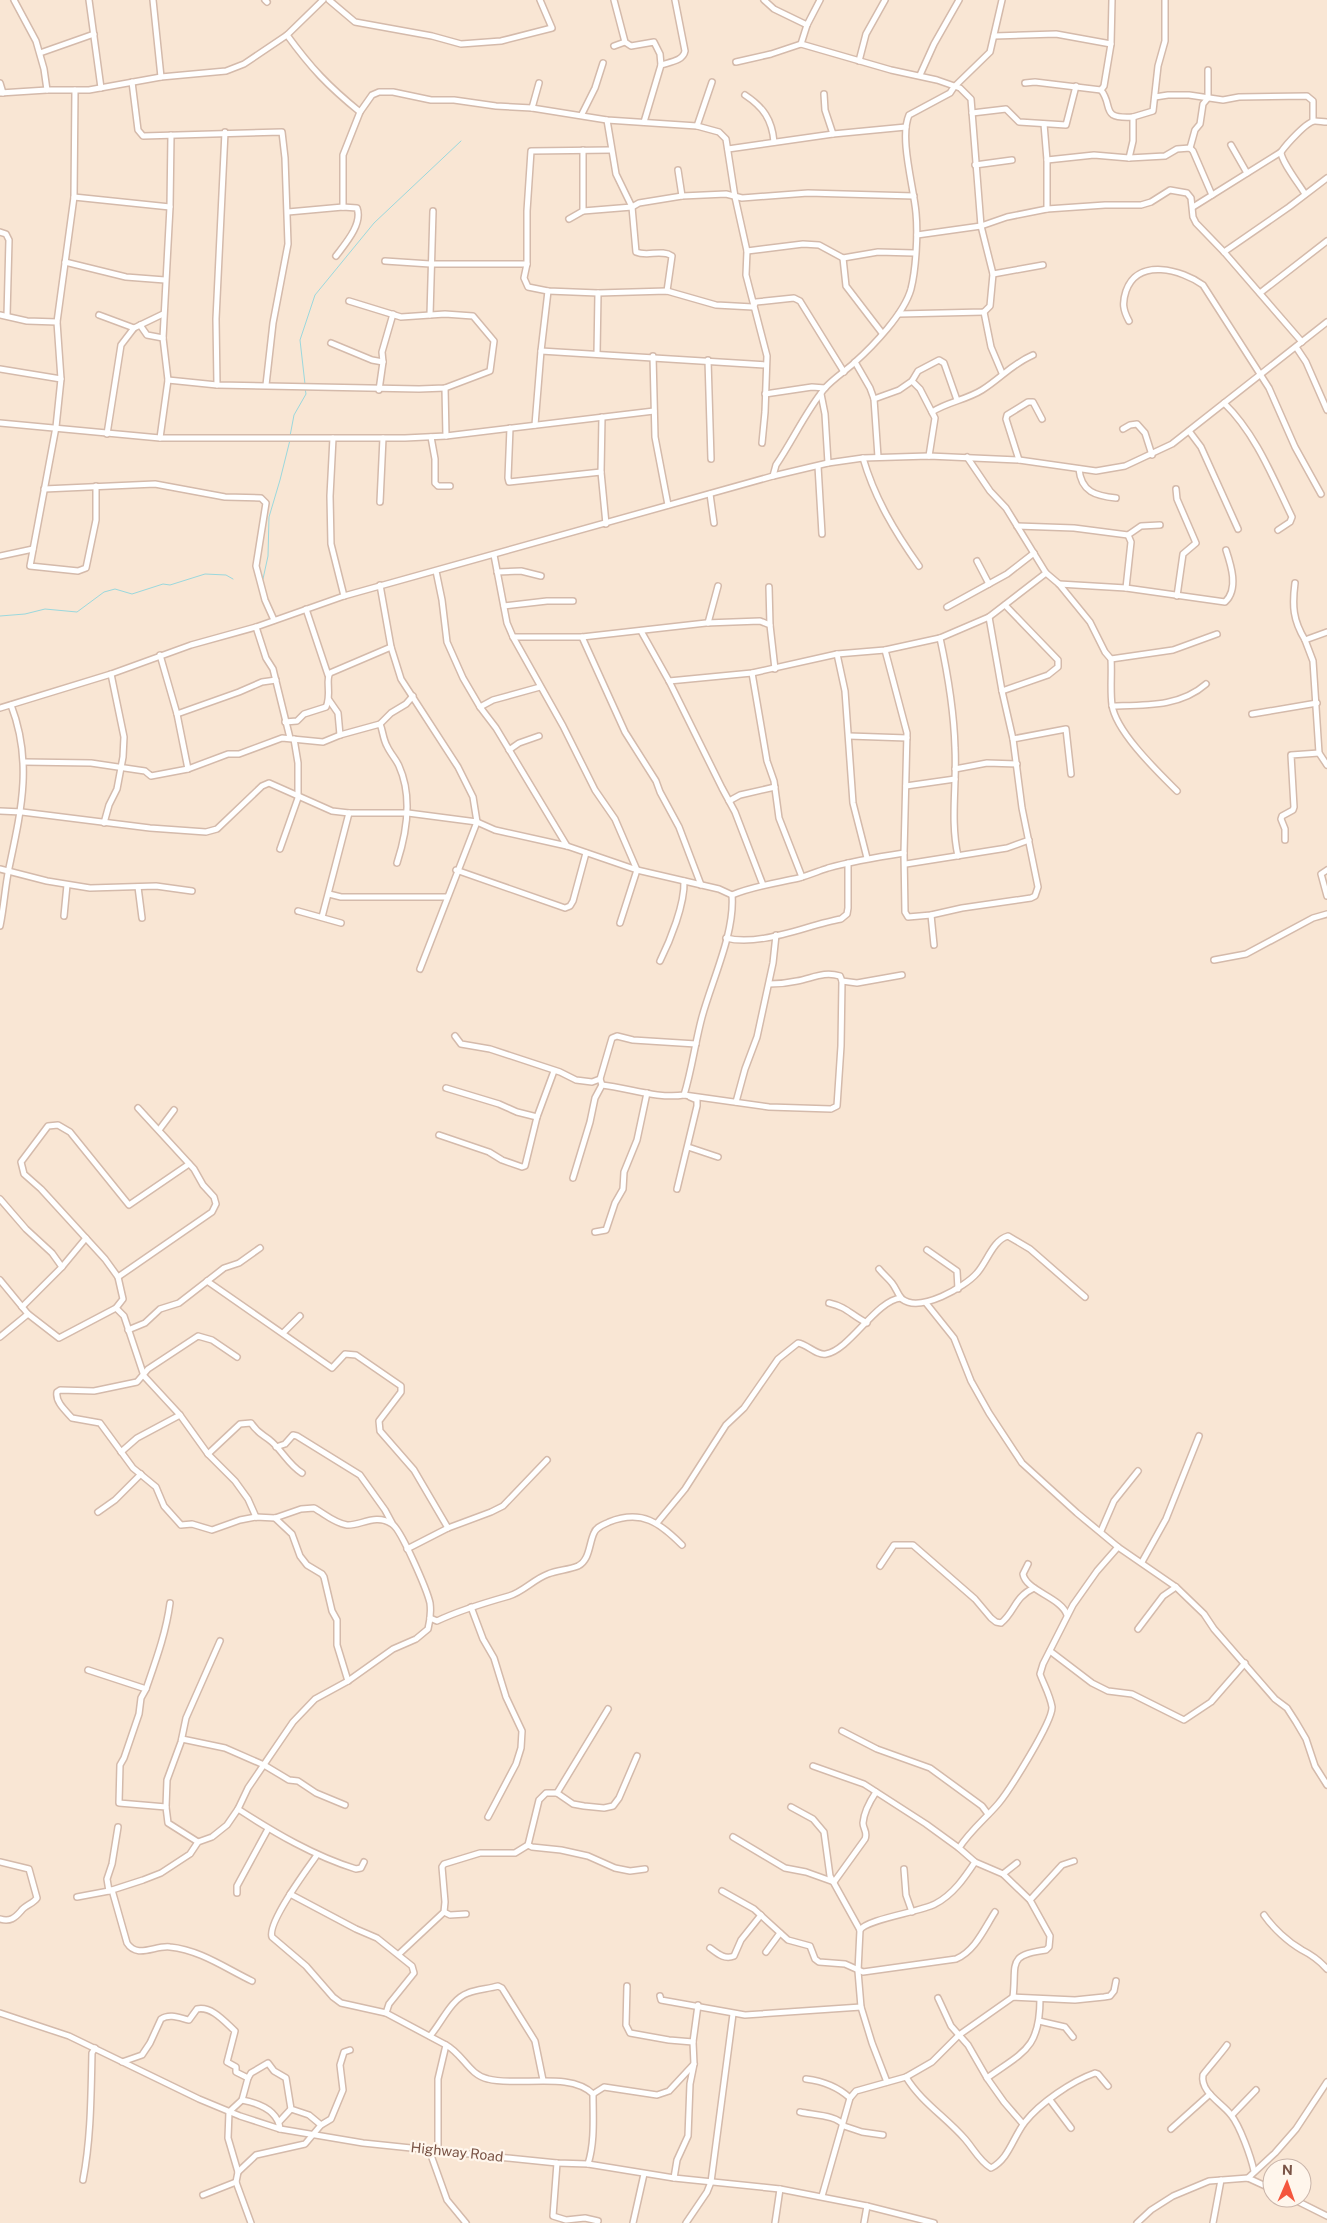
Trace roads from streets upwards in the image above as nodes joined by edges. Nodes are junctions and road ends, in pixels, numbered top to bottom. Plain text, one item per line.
1 (23, 0) edge
2 (89, 0) edge
3 (155, 0) edge
4 (323, 0) edge
5 (329, 0) edge
6 (540, 0) edge
7 (614, 0) edge
8 (675, 0) edge
9 (764, 0) edge
10 (820, 0) edge
11 (885, 0) edge
12 (959, 0) edge
13 (1002, 0) edge
14 (1112, 0) edge
15 (1165, 0) edge
16 (15, 2) edge
17 (807, 25) junction
18 (94, 34) junction
19 (287, 36) junction
20 (994, 36) junction
21 (625, 42) junction
22 (801, 44) junction
23 (1111, 44) junction
24 (614, 46) dead end
25 (40, 53) junction
26 (859, 61) junction
27 (736, 62) dead end
28 (603, 63) dead end
29 (661, 65) junction
30 (1208, 70) dead end
31 (920, 75) junction
32 (161, 77) junction
33 (132, 82) junction
34 (712, 82) dead end
35 (0, 83) edge
36 (539, 83) dead end
37 (1025, 83) dead end
38 (1076, 86) junction
39 (954, 87) junction
40 (101, 88) junction
41 (46, 90) junction
42 (75, 90) junction
43 (1101, 90) junction
44 (2, 93) edge
45 (824, 94) dead end
46 (745, 95) dead end
47 (1155, 97) junction
48 (1208, 98) junction
49 (532, 108) junction
50 (360, 112) junction
51 (972, 113) junction
52 (582, 114) junction
53 (1133, 117) junction
54 (607, 120) junction
55 (1314, 120) junction
56 (644, 122) junction
57 (1327, 122) edge
58 (1044, 124) junction
59 (697, 126) junction
60 (906, 127) junction
61 (225, 132) junction
62 (833, 134) junction
63 (171, 135) junction
64 (774, 142) junction
65 (1231, 145) dead end
66 (1190, 148) junction
67 (728, 149) junction
68 (583, 150) junction
69 (611, 150) junction
70 (1281, 152) junction
71 (1129, 158) junction
72 (1012, 160) dead end
73 (1047, 160) junction
74 (975, 164) junction
75 (678, 170) dead end
76 (1247, 173) junction
77 (1327, 178) edge
78 (1305, 194) junction
79 (1212, 195) junction
80 (682, 196) junction
81 (914, 196) junction
82 (74, 197) junction
83 (735, 197) junction
84 (170, 207) junction
85 (343, 207) junction
86 (632, 207) junction
87 (1193, 207) junction
88 (1046, 209) junction
89 (433, 211) dead end
90 (583, 211) junction
91 (288, 212) junction
92 (570, 220) dead end
93 (981, 226) junction
94 (0, 232) edge
95 (917, 235) junction
96 (1327, 241) edge
97 (747, 251) junction
98 (1224, 252) junction
99 (914, 253) junction
100 (336, 256) dead end
101 (844, 258) junction
102 (385, 260) dead end
103 (65, 262) junction
104 (430, 264) junction
105 (527, 264) junction
106 (1043, 265) dead end
107 (993, 274) junction
108 (165, 280) junction
109 (548, 291) junction
110 (668, 291) junction
111 (598, 293) junction
112 (1260, 293) junction
113 (349, 301) dead end
114 (753, 307) junction
115 (984, 312) junction
116 (163, 314) junction
117 (393, 314) junction
118 (899, 314) junction
119 (0, 315) edge
120 (99, 315) dead end
121 (430, 315) junction
122 (7, 316) junction
123 (1129, 321) dead end
124 (57, 322) junction
125 (1327, 322) edge
126 (140, 325) junction
127 (134, 328) junction
128 (882, 333) junction
129 (162, 338) junction
130 (331, 342) dead end
131 (1302, 342) junction
132 (1296, 348) junction
133 (541, 351) junction
134 (597, 354) junction
135 (1033, 355) dead end
136 (653, 356) junction
137 (708, 360) junction
138 (383, 362) junction
139 (855, 362) junction
140 (766, 364) junction
141 (0, 369) edge
142 (844, 372) junction
143 (1002, 373) junction
144 (1260, 376) junction
145 (61, 379) junction
146 (168, 380) junction
147 (912, 381) junction
148 (217, 385) junction
149 (266, 385) junction
150 (445, 388) junction
151 (825, 388) junction
152 (379, 390) junction
153 (766, 394) junction
154 (821, 394) junction
155 (874, 399) junction
156 (957, 400) junction
157 (1224, 403) junction
158 (1327, 410) edge
159 (654, 412) junction
160 (932, 412) junction
161 (602, 417) junction
162 (1042, 419) dead end
163 (0, 423) edge
164 (535, 425) junction
165 (56, 427) junction
166 (510, 428) junction
167 (1123, 429) dead end
168 (1189, 431) junction
169 (108, 434) junction
170 (446, 436) junction
171 (431, 437) junction
172 (160, 438) junction
173 (333, 438) junction
174 (383, 438) junction
175 (762, 442) dead end
176 (1152, 455) junction
177 (929, 456) junction
178 (878, 457) junction
179 (967, 457) junction
180 (864, 458) junction
181 (711, 459) dead end
182 (1019, 460) junction
183 (828, 463) junction
184 (818, 466) junction
185 (1078, 470) junction
186 (601, 472) junction
187 (773, 476) junction
188 (96, 486) junction
189 (450, 486) dead end
190 (44, 488) junction
191 (1176, 489) dead end
192 (710, 494) junction
193 (1321, 494) dead end
194 (1116, 498) dead end
195 (380, 502) dead end
196 (668, 506) junction
197 (714, 523) dead end
198 (606, 524) junction
199 (1160, 525) dead end
200 (1017, 526) junction
201 (1238, 529) dead end
202 (1278, 530) dead end
203 (822, 534) dead end
204 (1128, 535) junction
205 (33, 549) junction
206 (1226, 550) dead end
207 (1034, 553) junction
208 (494, 555) junction
209 (0, 556) edge
210 (977, 560) dead end
211 (919, 566) dead end
212 (436, 571) junction
213 (497, 572) junction
214 (1046, 572) junction
215 (541, 576) dead end
216 (1295, 583) dead end
217 (989, 584) junction
218 (1059, 584) junction
219 (380, 586) junction
220 (718, 586) dead end
221 (769, 587) dead end
222 (1126, 588) junction
223 (344, 596) junction
224 (1177, 596) junction
225 (573, 601) dead end
226 (1005, 605) junction
227 (504, 606) junction
228 (947, 607) dead end
229 (306, 609) junction
230 (989, 617) junction
231 (274, 620) junction
232 (708, 623) junction
233 (770, 625) junction
234 (256, 627) junction
235 (641, 631) junction
236 (1327, 632) edge
237 (1217, 634) dead end
238 (582, 637) junction
239 (513, 638) junction
240 (940, 638) junction
241 (1305, 640) junction
242 (391, 647) junction
243 (886, 650) junction
244 (837, 654) junction
245 (160, 655) junction
246 (1111, 658) junction
247 (775, 669) junction
248 (752, 673) junction
249 (111, 674) junction
250 (328, 675) junction
251 (276, 680) junction
252 (669, 681) junction
253 (1206, 684) dead end
254 (540, 687) junction
255 (1002, 691) junction
256 (413, 696) junction
257 (329, 700) junction
258 (1317, 703) junction
259 (11, 705) junction
260 (1112, 706) junction
261 (480, 707) junction
262 (0, 708) edge
263 (176, 714) junction
264 (1252, 714) dead end
265 (285, 722) junction
266 (380, 724) junction
267 (340, 735) junction
268 (539, 736) dead end
269 (849, 736) junction
270 (290, 737) junction
271 (906, 738) junction
272 (1013, 739) junction
273 (509, 750) junction
274 (1319, 753) junction
275 (24, 762) junction
276 (1017, 764) junction
277 (1327, 765) edge
278 (122, 767) junction
279 (188, 769) junction
280 (955, 769) junction
281 (1071, 774) dead end
282 (955, 779) junction
283 (906, 786) junction
284 (775, 787) junction
285 (1177, 791) dead end
286 (298, 798) junction
287 (729, 801) junction
288 (0, 811) edge
289 (22, 812) junction
290 (408, 812) junction
291 (349, 813) junction
292 (477, 822) junction
293 (104, 823) junction
294 (1029, 840) junction
295 (1285, 840) dead end
296 (567, 846) junction
297 (280, 849) dead end
298 (586, 853) junction
299 (904, 853) junction
300 (958, 856) junction
301 (867, 858) junction
302 (397, 863) dead end
303 (848, 863) junction
304 (906, 864) junction
305 (0, 869) edge
306 (456, 870) junction
307 (637, 870) junction
308 (1327, 870) edge
309 (9, 871) junction
310 (802, 877) junction
311 (684, 881) junction
312 (67, 885) junction
313 (701, 885) junction
314 (762, 885) junction
315 (138, 887) junction
316 (192, 891) dead end
317 (329, 894) junction
318 (732, 895) junction
319 (1327, 896) edge
320 (447, 897) junction
321 (298, 911) dead end
322 (1327, 914) edge
323 (931, 915) junction
324 (64, 916) dead end
325 (322, 917) junction
326 (142, 918) dead end
327 (341, 923) dead end
328 (620, 923) dead end
329 (0, 926) edge
330 (776, 935) junction
331 (726, 938) junction
332 (934, 945) dead end
333 (1214, 960) dead end
334 (660, 962) dead end
335 (420, 969) dead end
336 (902, 975) dead end
337 (842, 981) junction
338 (769, 984) junction
339 (455, 1036) dead end
340 (696, 1044) junction
341 (554, 1071) junction
342 (601, 1082) junction
343 (446, 1088) dead end
344 (647, 1093) junction
345 (684, 1095) junction
346 (736, 1102) junction
347 (138, 1108) dead end
348 (174, 1110) dead end
349 (537, 1117) junction
350 (159, 1130) junction
351 (439, 1135) dead end
352 (688, 1146) junction
353 (718, 1157) dead end
354 (190, 1164) junction
355 (573, 1178) dead end
356 (677, 1189) dead end
357 (0, 1199) edge
358 (595, 1232) dead end
359 (86, 1238) junction
360 (260, 1248) dead end
361 (927, 1250) dead end
362 (62, 1267) junction
363 (879, 1269) dead end
364 (118, 1277) junction
365 (0, 1280) edge
366 (207, 1281) junction
367 (958, 1289) junction
368 (1085, 1297) dead end
369 (901, 1298) junction
370 (829, 1303) dead end
371 (926, 1303) junction
372 (22, 1307) junction
373 (116, 1308) junction
374 (28, 1314) junction
375 (300, 1316) dead end
376 (867, 1323) junction
377 (128, 1330) junction
378 (283, 1333) junction
379 (0, 1338) edge
380 (237, 1357) dead end
381 (144, 1376) junction
382 (180, 1415) junction
383 (1198, 1436) dead end
384 (276, 1447) junction
385 (121, 1452) junction
386 (208, 1454) junction
387 (547, 1460) dead end
388 (1138, 1471) dead end
389 (302, 1473) dead end
390 (141, 1474) junction
391 (98, 1512) dead end
392 (256, 1518) junction
393 (274, 1518) junction
394 (392, 1523) junction
395 (657, 1523) junction
396 (448, 1528) junction
397 (1101, 1532) junction
398 (682, 1546) dead end
399 (1118, 1547) junction
400 (407, 1549) junction
401 (1142, 1562) junction
402 (1028, 1564) dead end
403 (880, 1566) dead end
404 (1176, 1587) junction
405 (1034, 1588) junction
406 (170, 1603) dead end
407 (1073, 1606) junction
408 (471, 1608) junction
409 (1065, 1608) junction
410 (1067, 1615) junction
411 (430, 1618) junction
412 (1138, 1629) dead end
413 (220, 1641) dead end
414 (1050, 1651) junction
415 (1245, 1663) junction
416 (88, 1670) dead end
417 (348, 1681) junction
418 (146, 1689) junction
419 (608, 1709) dead end
420 (842, 1731) dead end
421 (182, 1739) junction
422 (637, 1756) dead end
423 (264, 1765) junction
424 (813, 1766) dead end
425 (1327, 1785) edge
426 (876, 1792) junction
427 (557, 1793) junction
428 (344, 1805) dead end
429 (166, 1807) junction
430 (791, 1807) dead end
431 (238, 1809) junction
432 (988, 1814) junction
433 (488, 1817) dead end
434 (118, 1827) dead end
435 (268, 1829) junction
436 (733, 1837) dead end
437 (198, 1842) junction
438 (528, 1845) junction
439 (960, 1848) junction
440 (317, 1855) junction
441 (1074, 1860) dead end
442 (0, 1862) edge
443 (364, 1862) dead end
444 (974, 1862) junction
445 (1017, 1863) dead end
446 (645, 1869) dead end
447 (904, 1869) dead end
448 (1003, 1874) junction
449 (834, 1882) junction
450 (110, 1891) junction
451 (722, 1891) dead end
452 (236, 1893) dead end
453 (290, 1894) junction
454 (77, 1897) dead end
455 (1030, 1900) junction
456 (444, 1912) junction
457 (912, 1912) junction
458 (995, 1912) dead end
459 (466, 1914) dead end
460 (761, 1915) junction
461 (1264, 1915) dead end
462 (0, 1919) edge
463 (860, 1930) junction
464 (780, 1933) junction
465 (710, 1948) dead end
466 (766, 1952) dead end
467 (399, 1954) junction
468 (1327, 1969) edge
469 (858, 1971) junction
470 (252, 1981) dead end
471 (1116, 1981) dead end
472 (627, 1986) dead end
473 (660, 1996) dead end
474 (1013, 1996) junction
475 (938, 1998) dead end
476 (1040, 1999) junction
477 (698, 2005) junction
478 (861, 2007) junction
479 (0, 2013) edge
480 (386, 2013) junction
481 (733, 2014) junction
482 (1039, 2021) junction
483 (959, 2035) junction
484 (430, 2036) junction
485 (1073, 2037) dead end
486 (693, 2042) junction
487 (446, 2045) junction
488 (1227, 2045) dead end
489 (95, 2048) junction
490 (350, 2050) dead end
491 (122, 2062) junction
492 (694, 2064) junction
493 (906, 2077) junction
494 (248, 2078) junction
495 (987, 2078) junction
496 (806, 2079) dead end
497 (543, 2080) junction
498 (887, 2082) junction
499 (1327, 2082) edge
500 (1108, 2086) dead end
501 (1256, 2090) dead end
502 (593, 2094) junction
503 (1210, 2094) junction
504 (850, 2098) junction
505 (242, 2100) junction
506 (1050, 2100) junction
507 (291, 2109) junction
508 (229, 2112) junction
509 (800, 2112) dead end
510 (1232, 2115) junction
511 (280, 2122) junction
512 (842, 2123) junction
513 (1023, 2124) junction
514 (321, 2126) junction
515 (1071, 2128) dead end
516 (280, 2129) junction
517 (1170, 2129) dead end
518 (311, 2135) junction
519 (883, 2135) dead end
520 (438, 2149) junction
521 (557, 2163) junction
522 (588, 2164) junction
523 (238, 2172) junction
524 (1254, 2172) junction
525 (644, 2174) junction
526 (674, 2178) junction
527 (1248, 2178) junction
528 (82, 2180) dead end
529 (1221, 2180) junction
530 (236, 2182) junction
531 (711, 2182) junction
532 (1262, 2184) edge
533 (780, 2189) junction
534 (202, 2195) dead end
535 (822, 2196) junction
536 (867, 2206) junction
537 (1311, 2208) edge
538 (1327, 2216) edge
539 (598, 2221) dead end
540 (1215, 2222) edge
541 (251, 2223) edge
542 (466, 2223) edge
543 (632, 2223) edge
544 (686, 2223) edge
545 (775, 2223) edge
546 (864, 2223) edge
547 (934, 2223) edge
548 (1137, 2223) edge

1 - 16 street
2 - 18 street
3 - 32 street
4 - 19 street
5 - 6 street
7 - 21 street
8 - 29 street
9 - 17 street
10 - 17 street
11 - 26 street
12 - 31 street
13 - 20 street
14 - 23 street
15 - 47 street
16 - 25 street
17 - 22 street
18 - 25 street
18 - 40 street
19 - 32 street
19 - 50 street
20 - 23 street
20 - 39 street
21 - 24 street
21 - 29 street
22 - 26 street
22 - 27 street
23 - 43 street
25 - 41 street
26 - 31 street
28 - 52 street
29 - 56 street
30 - 48 street
31 - 39 street
32 - 33 street
33 - 40 street
33 - 63 street
34 - 59 street
35 - 44 street
36 - 49 street
37 - 38 street
38 - 43 street
38 - 58 street
39 - 51 street
39 - 60 street
40 - 42 street
41 - 42 street
41 - 44 street
42 - 82 street
43 - 53 street
45 - 62 street
46 - 64 street
47 - 48 street
47 - 53 street
48 - 55 street
48 - 66 street
49 - 50 street
49 - 52 street
50 - 85 street
51 - 58 street
51 - 74 street
52 - 54 street
53 - 71 street
54 - 56 street
54 - 69 street
55 - 57 street
55 - 70 street
56 - 59 street
58 - 73 street
59 - 67 street
60 - 62 street
60 - 81 street
61 - 63 street
61 - 91 street
61 - 148 street
62 - 64 street
63 - 84 street
64 - 67 street
65 - 76 street
66 - 71 street
66 - 79 street
67 - 83 street
68 - 69 street
68 - 90 street
68 - 105 street
69 - 86 street
70 - 76 street
70 - 78 street
71 - 73 street
72 - 74 street
73 - 88 street
74 - 93 street
75 - 80 street
76 - 79 street
77 - 78 street
78 - 98 street
79 - 87 street
80 - 83 street
80 - 86 street
81 - 83 street
81 - 95 street
82 - 84 street
82 - 103 street
83 - 97 street
84 - 108 street
85 - 91 street
85 - 100 street
86 - 90 street
86 - 110 street
87 - 88 street
87 - 98 street
88 - 93 street
89 - 104 street
90 - 92 street
91 - 149 street
93 - 95 street
93 - 107 street
94 - 122 street
95 - 99 street
96 - 112 street
97 - 101 street
97 - 114 street
98 - 112 street
99 - 101 street
99 - 118 street
101 - 128 street
102 - 104 street
103 - 108 street
103 - 124 street
104 - 105 street
104 - 121 street
105 - 109 street
106 - 107 street
107 - 115 street
108 - 116 street
109 - 111 street
109 - 133 street
110 - 111 street
110 - 114 street
111 - 134 street
112 - 131 street
113 - 117 street
114 - 140 street
114 - 142 street
115 - 118 street
115 - 143 street
116 - 126 street
116 - 129 street
117 - 121 street
117 - 138 street
118 - 128 street
119 - 122 street
120 - 127 street
121 - 150 street
122 - 124 street
123 - 144 street
124 - 145 street
125 - 131 street
126 - 127 street
126 - 129 street
127 - 169 street
128 - 139 street
129 - 146 street
130 - 138 street
131 - 132 street
132 - 144 street
132 - 158 street
133 - 134 street
133 - 164 street
134 - 136 street
135 - 143 street
136 - 137 street
136 - 159 street
137 - 140 street
137 - 181 street
138 - 152 street
139 - 142 street
139 - 155 street
140 - 153 street
141 - 145 street
142 - 151 street
143 - 156 street
144 - 157 street
144 - 193 street
145 - 165 street
146 - 148 street
146 - 172 street
147 - 155 street
147 - 156 street
147 - 160 street
148 - 149 street
149 - 152 street
150 - 152 street
150 - 170 street
151 - 153 street
151 - 154 street
153 - 175 street
154 - 183 street
154 - 187 street
155 - 178 street
156 - 160 street
157 - 168 street
157 - 202 street
159 - 161 street
159 - 196 street
160 - 177 street
161 - 164 street
161 - 186 street
162 - 182 street
163 - 165 street
164 - 166 street
165 - 169 street
165 - 190 street
166 - 170 street
166 - 186 street
167 - 176 street
168 - 176 street
168 - 201 street
169 - 172 street
170 - 171 street
171 - 174 street
171 - 189 street
172 - 173 street
173 - 174 street
173 - 223 street
174 - 195 street
176 - 185 street
177 - 178 street
177 - 179 street
178 - 180 street
179 - 182 street
179 - 200 street
180 - 183 street
180 - 211 street
182 - 185 street
183 - 184 street
184 - 187 street
184 - 203 street
185 - 194 street
186 - 198 street
187 - 192 street
188 - 190 street
188 - 205 street
188 - 231 street
190 - 205 street
191 - 224 street
192 - 196 street
192 - 197 street
196 - 198 street
198 - 208 street
199 - 204 street
200 - 204 street
200 - 207 street
204 - 222 street
205 - 209 street
206 - 224 street
207 - 214 street
207 - 217 street
208 - 212 street
208 - 213 street
210 - 217 street
212 - 219 street
212 - 261 street
213 - 215 street
213 - 227 street
214 - 218 street
214 - 226 street
216 - 241 street
217 - 228 street
218 - 222 street
218 - 246 street
219 - 223 street
219 - 242 street
220 - 232 street
221 - 233 street
222 - 224 street
223 - 229 street
225 - 227 street
226 - 230 street
226 - 255 street
227 - 239 street
229 - 231 street
229 - 250 street
230 - 240 street
230 - 255 street
231 - 234 street
232 - 233 street
232 - 235 street
233 - 247 street
234 - 245 street
234 - 251 street
235 - 238 street
235 - 252 street
236 - 241 street
237 - 246 street
238 - 239 street
238 - 313 street
239 - 254 street
240 - 243 street
240 - 280 street
241 - 258 street
242 - 250 street
242 - 256 street
243 - 244 street
243 - 271 street
244 - 247 street
244 - 269 street
245 - 249 street
245 - 263 street
246 - 260 street
247 - 248 street
248 - 252 street
248 - 284 street
249 - 259 street
249 - 278 street
250 - 257 street
251 - 263 street
251 - 265 street
252 - 287 street
253 - 260 street
254 - 261 street
254 - 307 street
255 - 272 street
256 - 266 street
256 - 292 street
257 - 265 street
257 - 267 street
258 - 264 street
258 - 274 street
259 - 262 street
259 - 275 street
260 - 285 street
261 - 273 street
263 - 279 street
265 - 270 street
266 - 267 street
266 - 290 street
267 - 270 street
268 - 273 street
269 - 271 street
269 - 301 street
270 - 279 street
270 - 286 street
271 - 283 street
272 - 276 street
272 - 281 street
273 - 296 street
274 - 277 street
274 - 295 street
275 - 278 street
275 - 289 street
276 - 280 street
276 - 294 street
278 - 279 street
278 - 293 street
280 - 282 street
282 - 283 street
282 - 300 street
283 - 299 street
284 - 287 street
284 - 310 street
286 - 291 street
286 - 293 street
286 - 297 street
287 - 314 street
288 - 289 street
289 - 293 street
289 - 309 street
290 - 291 street
290 - 292 street
290 - 302 street
291 - 317 street
292 - 296 street
292 - 306 street
294 - 300 street
294 - 323 street
296 - 298 street
298 - 306 street
298 - 307 street
299 - 301 street
299 - 304 street
300 - 304 street
301 - 303 street
303 - 310 street
303 - 330 street
304 - 323 street
305 - 309 street
306 - 320 street
307 - 311 street
307 - 328 street
308 - 319 street
309 - 312 street
309 - 329 street
310 - 314 street
311 - 313 street
311 - 334 street
312 - 315 street
312 - 324 street
313 - 318 street
314 - 318 street
315 - 316 street
315 - 326 street
317 - 320 street
317 - 325 street
318 - 331 street
320 - 335 street
321 - 325 street
322 - 333 street
323 - 332 street
325 - 327 street
330 - 331 street
330 - 338 street
331 - 340 street
336 - 337 street
337 - 338 street
337 - 346 street
338 - 346 street
339 - 341 street
340 - 342 street
340 - 345 street
341 - 342 street
341 - 349 street
342 - 344 street
342 - 355 street
343 - 349 street
344 - 345 street
344 - 358 street
345 - 346 street
345 - 352 street
347 - 350 street
348 - 350 street
349 - 351 street
350 - 354 street
352 - 353 street
352 - 356 street
354 - 359 street
354 - 364 street
357 - 362 street
359 - 362 street
359 - 364 street
360 - 366 street
361 - 367 street
362 - 372 street
363 - 369 street
364 - 373 street
365 - 372 street
366 - 377 street
366 - 378 street
367 - 368 street
367 - 371 street
369 - 371 street
369 - 376 street
370 - 376 street
371 - 397 street
372 - 374 street
373 - 374 street
373 - 377 street
374 - 379 street
375 - 378 street
376 - 395 street
377 - 381 street
378 - 396 street
380 - 381 street
381 - 382 street
381 - 385 street
382 - 385 street
382 - 386 street
383 - 401 street
384 - 386 street
384 - 389 street
384 - 394 street
385 - 390 street
386 - 392 street
387 - 396 street
388 - 397 street
390 - 391 street
390 - 392 street
392 - 393 street
393 - 394 street
393 - 417 street
394 - 400 street
395 - 398 street
395 - 408 street
396 - 400 street
397 - 399 street
399 - 401 street
399 - 407 street
400 - 411 street
401 - 404 street
402 - 405 street
403 - 405 street
404 - 412 street
404 - 415 street
405 - 409 street
406 - 418 street
407 - 409 street
407 - 410 street
408 - 411 street
408 - 433 street
409 - 410 street
410 - 414 street
411 - 417 street
413 - 421 street
414 - 415 street
414 - 432 street
415 - 425 street
416 - 418 street
417 - 423 street
418 - 429 street
419 - 427 street
420 - 432 street
421 - 423 street
421 - 429 street
422 - 427 street
423 - 428 street
423 - 431 street
424 - 426 street
426 - 439 street
426 - 449 street
427 - 438 street
429 - 437 street
430 - 449 street
431 - 435 street
431 - 437 street
432 - 439 street
434 - 450 street
435 - 440 street
435 - 452 street
436 - 449 street
437 - 450 street
438 - 446 street
438 - 456 street
439 - 444 street
440 - 443 street
440 - 453 street
441 - 455 street
442 - 462 street
444 - 448 street
444 - 457 street
445 - 448 street
447 - 457 street
448 - 455 street
449 - 463 street
450 - 454 street
450 - 470 street
451 - 460 street
453 - 467 street
453 - 480 street
455 - 474 street
456 - 459 street
456 - 467 street
457 - 463 street
458 - 469 street
460 - 464 street
460 - 465 street
461 - 468 street
463 - 469 street
464 - 466 street
464 - 469 street
467 - 480 street
469 - 478 street
471 - 476 street
472 - 486 street
473 - 477 street
474 - 476 street
474 - 483 street
475 - 483 street
476 - 482 street
477 - 481 street
477 - 486 street
478 - 481 street
478 - 498 street
479 - 489 street, Highway Road
480 - 484 street
481 - 531 street
482 - 485 street
482 - 495 street
483 - 493 street
483 - 495 street
484 - 487 street
484 - 497 street
486 - 492 street
487 - 497 street
487 - 520 street
488 - 503 street
489 - 491 street, Highway Road
489 - 528 street
490 - 514 street
491 - 494 street
491 - 508 street, Highway Road
492 - 502 street
492 - 526 street
493 - 498 street
493 - 513 street
494 - 505 street
494 - 507 street
495 - 513 street
496 - 504 street
497 - 502 street
498 - 504 street
499 - 524 street
500 - 506 street
501 - 510 street
502 - 522 street
503 - 510 street
503 - 517 street
504 - 512 street
505 - 508 street
505 - 511 street
506 - 513 street
506 - 515 street
507 - 511 street
507 - 514 street
508 - 516 street, Highway Road
508 - 523 street
509 - 512 street
510 - 524 street
511 - 516 street
512 - 519 street
512 - 535 street
514 - 518 street
516 - 518 street, Highway Road
518 - 520 street, Highway Road
518 - 523 street
520 - 521 street, Highway Road
520 - 542 street
521 - 522 street, Highway Road
521 - 539 street
522 - 525 street, Highway Road
523 - 530 street
524 - 527 street
525 - 526 street, Highway Road
525 - 543 street
526 - 531 street, Highway Road
527 - 529 street
527 - 532 street
529 - 540 street
529 - 548 street
530 - 534 street
530 - 541 street
531 - 533 street, Highway Road
531 - 544 street
533 - 535 street, Highway Road
533 - 545 street
535 - 536 street, Highway Road
536 - 546 street
536 - 547 street, Highway Road
537 - 538 street

